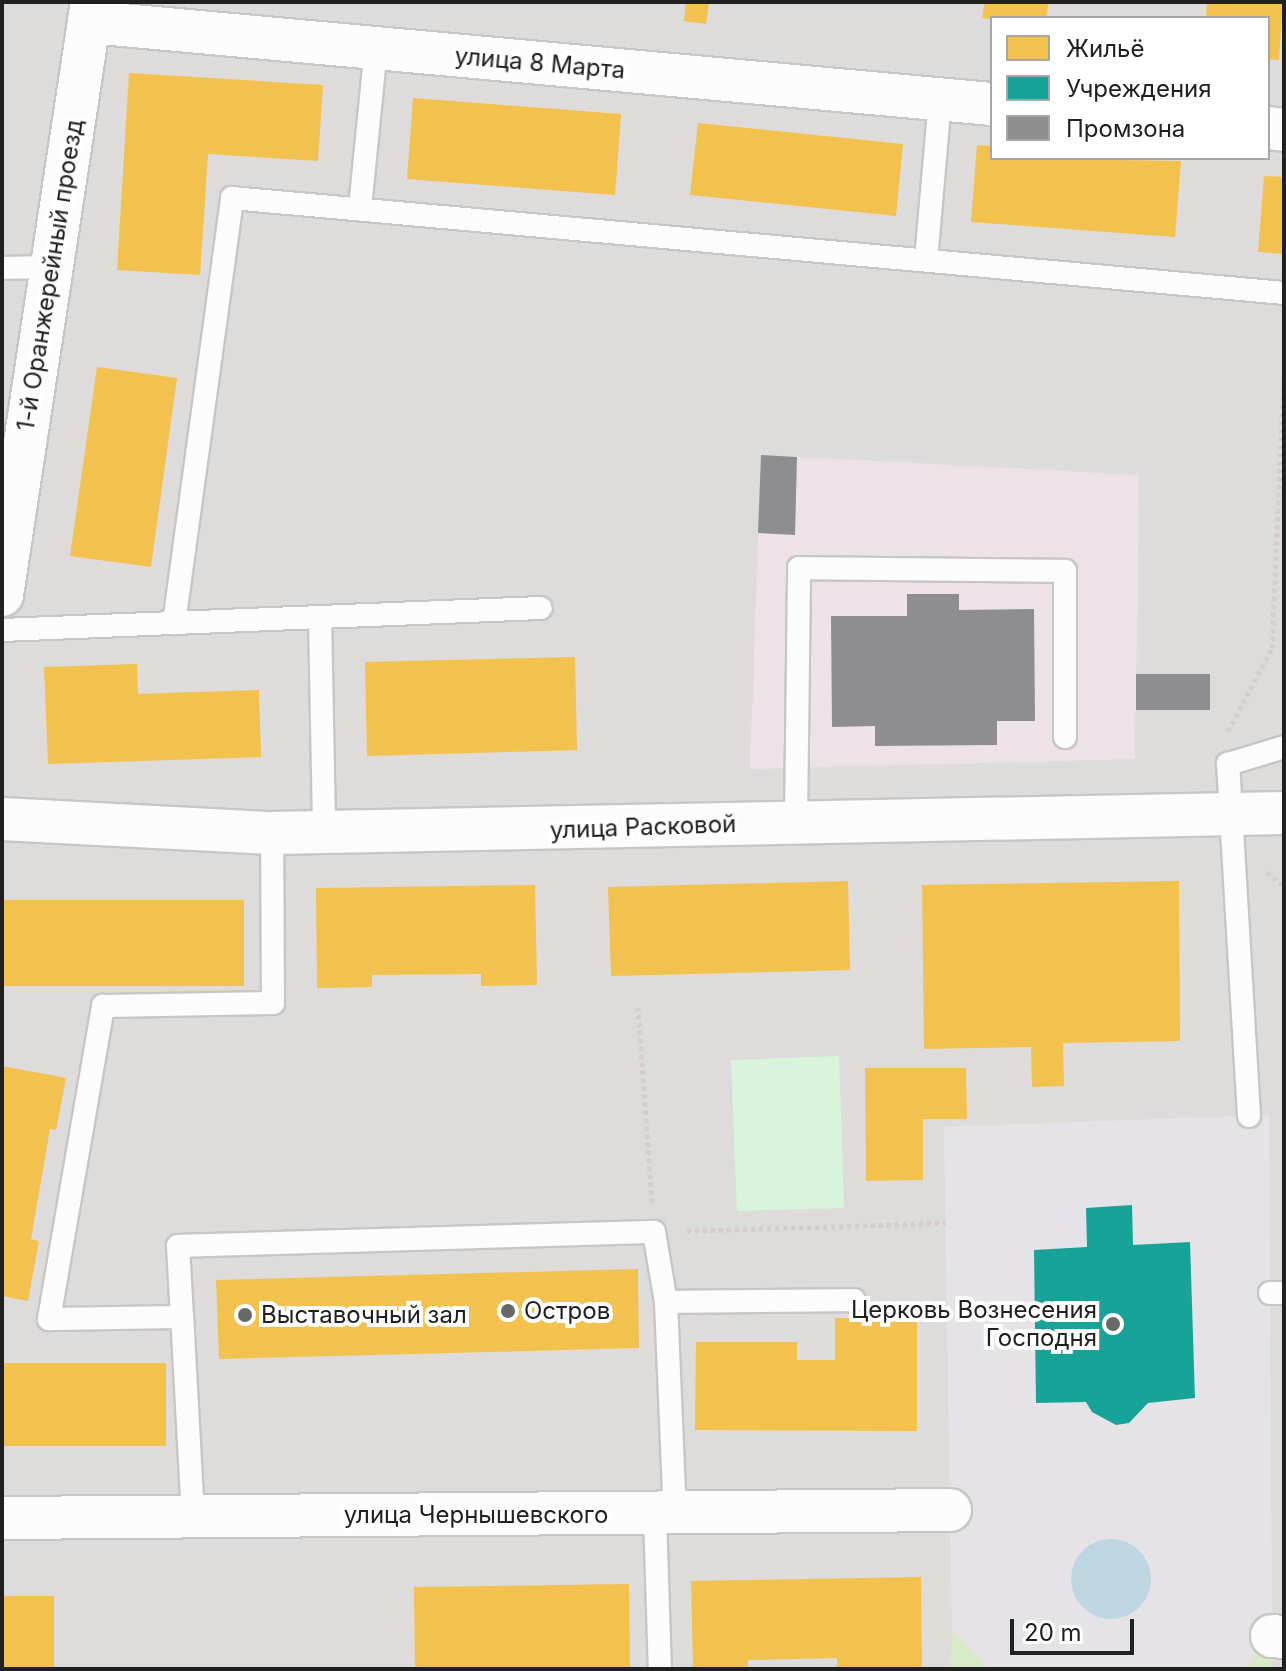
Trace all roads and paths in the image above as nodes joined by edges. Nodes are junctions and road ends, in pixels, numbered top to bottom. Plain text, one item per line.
1 (90, 12) edge
2 (376, 49) junction
3 (940, 99) junction
4 (990, 104) edge
5 (360, 208) junction
6 (926, 260) junction
7 (51, 267) junction
8 (2, 268) edge
9 (1284, 293) edge
10 (1284, 375) edge
11 (8, 522) edge
12 (2, 595) edge
13 (541, 608) dead end
14 (320, 617) junction
15 (174, 623) junction
16 (2, 630) edge
17 (1065, 737) dead end
18 (1221, 745) dead end
19 (1284, 747) edge
20 (1284, 813) edge
21 (1229, 814) junction
22 (2, 819) edge
23 (796, 822) junction
24 (324, 831) junction
25 (272, 833) junction
26 (638, 1007) dead end
27 (1249, 1116) dead end
28 (946, 1223) dead end
29 (654, 1232) junction
30 (854, 1300) dead end
31 (666, 1302) junction
32 (182, 1317) junction
33 (950, 1510) dead end
34 (665, 1514) junction
35 (193, 1517) junction
36 (2, 1518) edge
37 (660, 1669) edge

1 - 2 street, улица 8 Марта
1 - 7 street, 1-й Оранжерейный проезд
2 - 3 street, улица 8 Марта
2 - 5 lane
3 - 4 street, улица 8 Марта
3 - 6 lane
5 - 6 lane
5 - 15 lane
6 - 9 lane
7 - 8 lane
7 - 11 street, 1-й Оранжерейный проезд
10 - 18 path
11 - 12 street, 1-й Оранжерейный проезд
13 - 14 lane
14 - 15 lane
14 - 24 lane
15 - 16 lane
17 - 23 lane
19 - 21 lane
20 - 21 street, улица Расковой
21 - 23 street, улица Расковой
21 - 27 lane
22 - 25 street, улица Расковой
23 - 24 street, улица Расковой
24 - 25 street, улица Расковой
25 - 32 lane
26 - 29 path
28 - 29 path
29 - 31 lane
29 - 32 lane
30 - 31 lane
31 - 34 lane
32 - 35 lane
33 - 34 street, улица Чернышевского
34 - 35 street, улица Чернышевского
34 - 37 lane
35 - 36 street, улица Чернышевского

